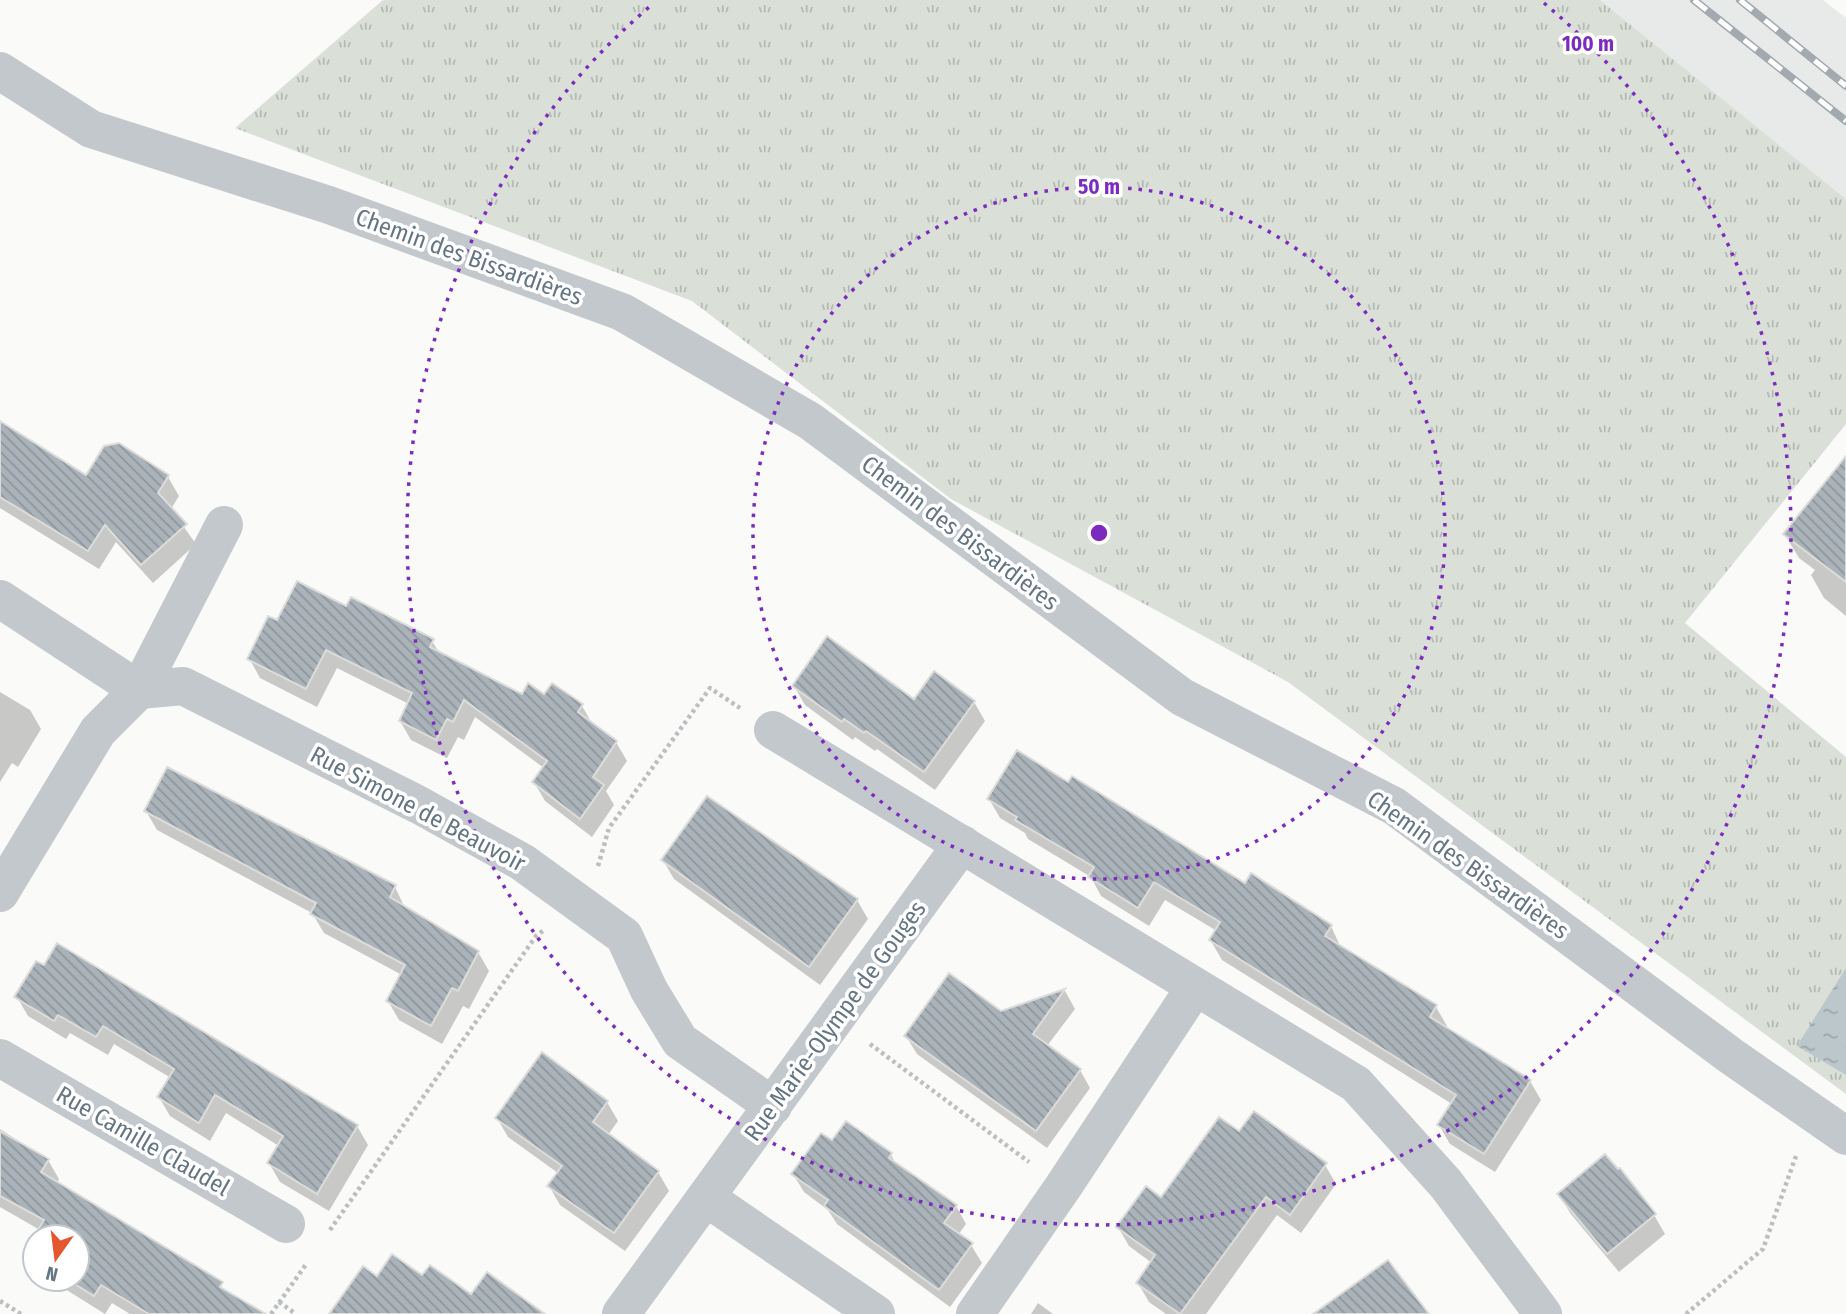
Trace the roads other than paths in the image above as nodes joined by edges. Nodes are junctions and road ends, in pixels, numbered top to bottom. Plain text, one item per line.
1 (0, 71) edge
2 (223, 525) dead end
3 (0, 600) edge
4 (139, 690) junction
5 (773, 730) road end
6 (962, 844) junction
7 (0, 893) edge
8 (1195, 987) junction
9 (0, 1058) edge
10 (773, 1106) junction
11 (1846, 1136) edge
12 (708, 1199) junction
13 (286, 1224) dead end
14 (621, 1314) edge
15 (876, 1314) edge
16 (975, 1314) edge
17 (1543, 1314) edge

1 - 11 street, Chemin des Bissardières
2 - 4 street
3 - 4 street
4 - 7 street
4 - 10 street, Rue Simone de Beauvoir
5 - 6 street
6 - 8 street
6 - 10 street, Rue Marie-Olympe de Gouges
8 - 16 street
8 - 17 street
9 - 13 street, Rue Camille Claudel
10 - 12 street, Rue Marie-Olympe de Gouges
12 - 14 street, Rue Marie-Olympe de Gouges
12 - 15 street

